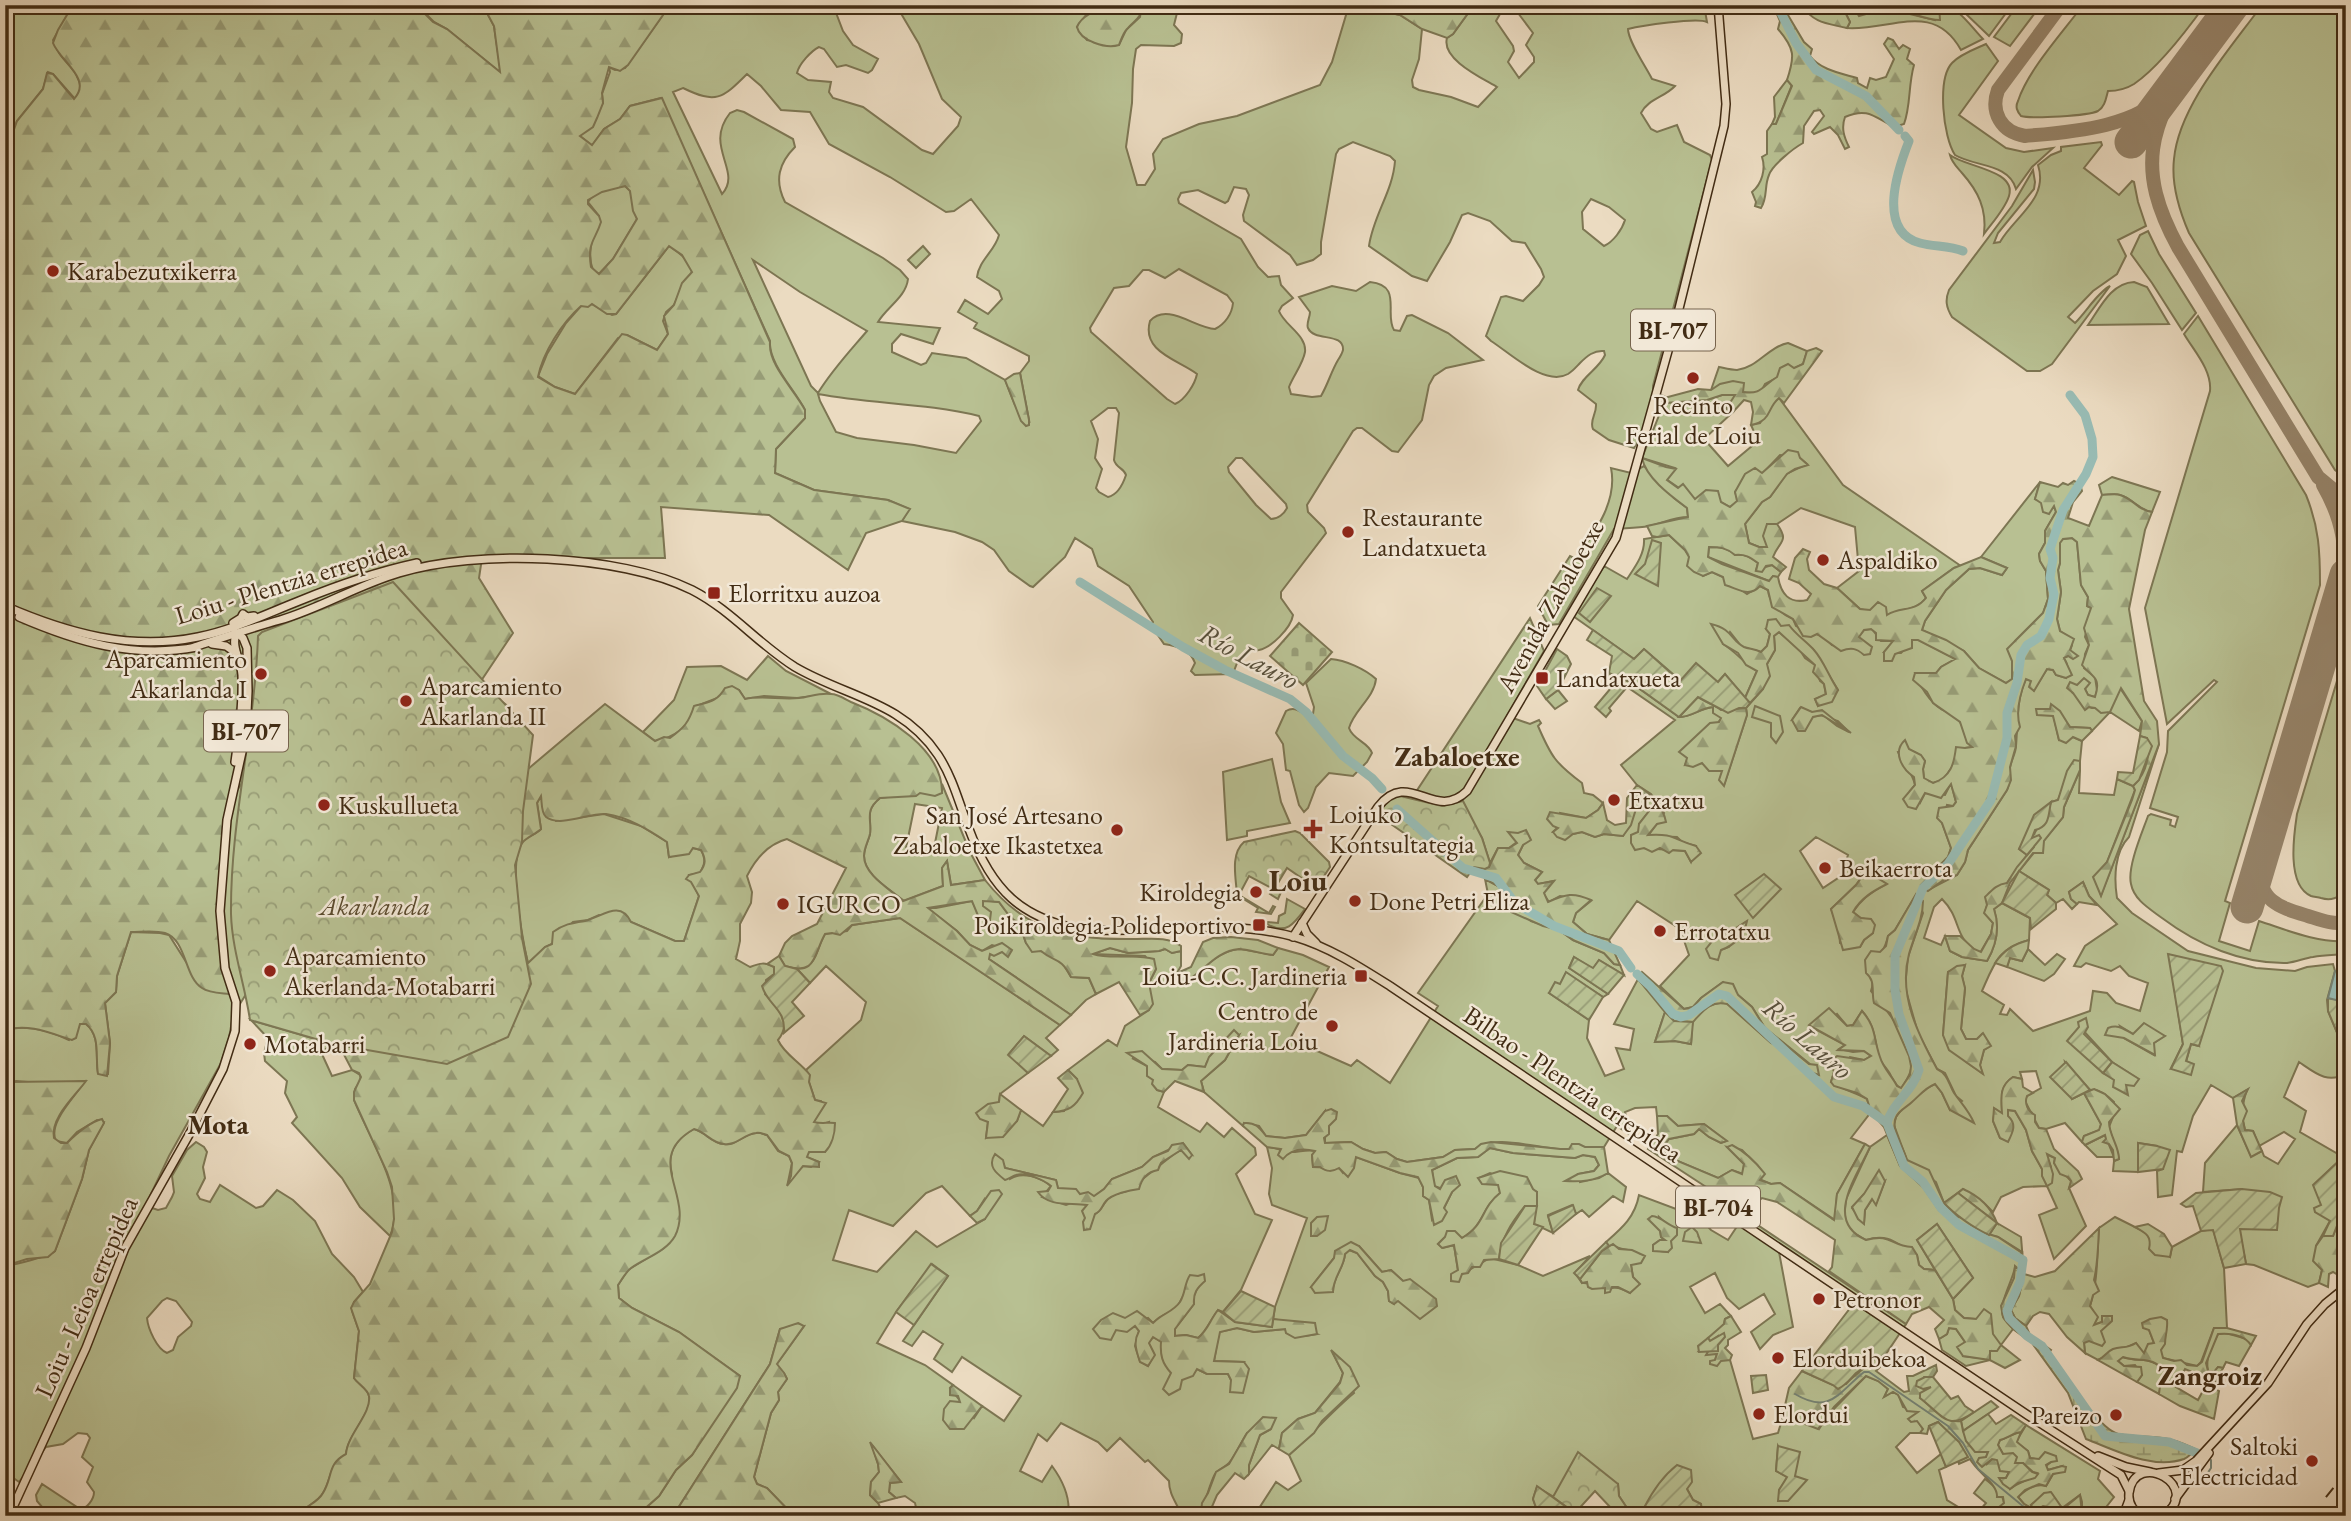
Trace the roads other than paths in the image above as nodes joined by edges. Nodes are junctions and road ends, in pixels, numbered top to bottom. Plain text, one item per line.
1 (1718, 5) edge
2 (675, 580) junction
3 (302, 600) junction
4 (5, 608) edge
5 (278, 621) junction
6 (236, 634) junction
7 (131, 642) junction
8 (194, 647) junction
9 (247, 648) junction
10 (236, 654) junction
11 (229, 812) junction
12 (1302, 923) junction
13 (1281, 934) junction
14 (1293, 937) junction
15 (1319, 946) junction
16 (2346, 1287) edge
17 (2221, 1435) junction
18 (2087, 1452) junction
19 (2155, 1473) junction
20 (27, 1479) junction
21 (2129, 1491) junction
22 (2129, 1500) junction
23 (2174, 1502) junction
24 (9, 1516) edge
25 (2123, 1516) edge
26 (2141, 1516) edge
27 (2162, 1516) edge
28 (2177, 1516) edge

1 - 12 main road, Avenida Zabaloetxe / BI-707
2 - 3 main road, Loiu - Plentzia errepidea
2 - 5 main road
2 - 13 main road
3 - 6 main road
3 - 7 main road, Loiu - Plentzia errepidea
4 - 7 main road, Loiu - Plentzia errepidea
4 - 8 main road
5 - 6 main road
5 - 9 main road
6 - 7 main road
6 - 8 main road
6 - 9 main road
6 - 10 main road
8 - 10 main road
9 - 11 main road, BI-707
10 - 11 main road, BI-707
11 - 20 main road, Loiu - Leioa errepidea / BI-707
12 - 13 main road
12 - 14 main road, BI-707
12 - 15 main road
13 - 14 main road
14 - 15 main road, BI-704
15 - 18 main road, Bilbao - Plentzia errepidea / BI-704
16 - 17 main road
17 - 19 main road
17 - 23 main road
18 - 19 main road, BI-704
18 - 21 main road, BI-704
19 - 21 main road
19 - 23 main road
20 - 24 main road, Loiu - Leioa errepidea / BI-707
20 - 24 main road, Loiu - Leioa errepidea / BI-707
21 - 22 main road
22 - 25 main road
22 - 26 main road
23 - 27 main road
23 - 28 main road

